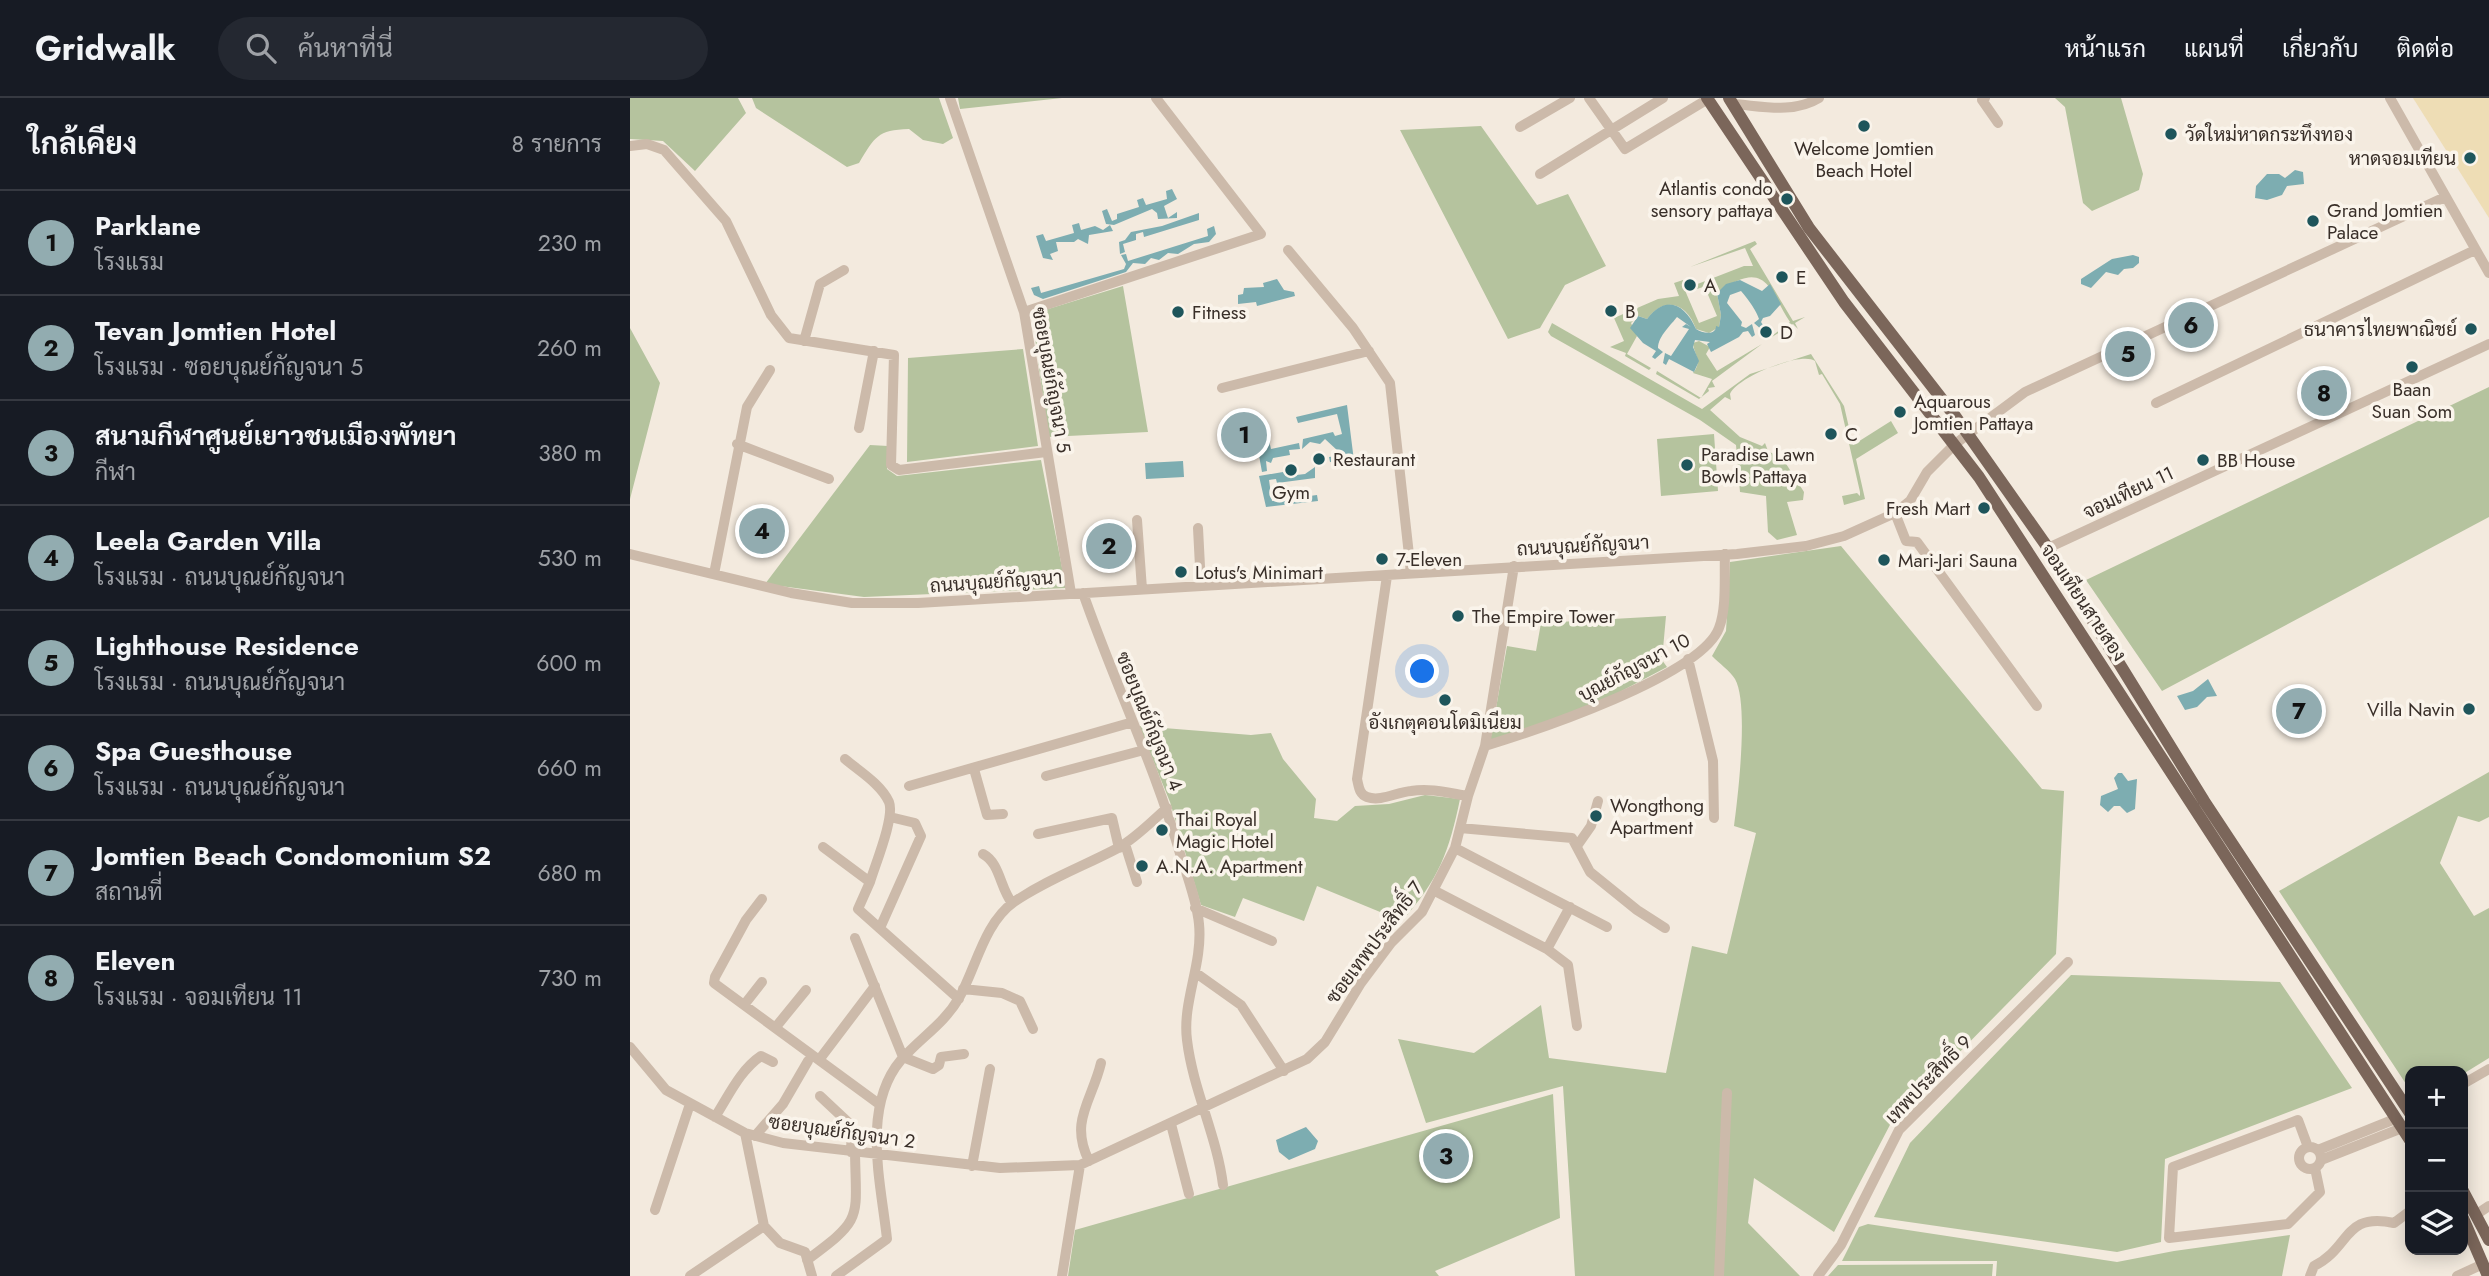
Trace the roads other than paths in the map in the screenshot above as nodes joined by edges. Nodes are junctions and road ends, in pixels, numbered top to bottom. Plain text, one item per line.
1 (950, 98) edge
2 (1156, 98) edge
3 (1570, 98) edge
4 (1589, 98) edge
5 (1663, 98) edge
6 (1819, 98) edge
7 (2390, 98) edge
8 (1707, 99) edge
9 (1983, 99) edge
10 (1731, 101) edge
11 (1998, 123) dead end
12 (1520, 127) dead end
13 (1612, 131) junction
14 (630, 146) edge
15 (1540, 174) dead end
16 (2445, 197) junction
17 (1288, 250) dead end
18 (2475, 250) junction
19 (844, 270) dead end
20 (2489, 273) edge
21 (1024, 312) junction
22 (804, 341) junction
23 (2489, 345) edge
24 (874, 351) junction
25 (1368, 351) junction
26 (770, 370) dead end
27 (1222, 388) dead end
28 (2156, 403) dead end
29 (859, 428) dead end
30 (1968, 435) junction
31 (737, 444) junction
32 (1955, 444) junction
33 (1046, 452) junction
34 (829, 479) dead end
35 (1895, 513) junction
36 (2028, 519) junction
37 (1137, 520) dead end
38 (1198, 528) dead end
39 (2013, 529) junction
40 (2048, 548) junction
41 (630, 554) edge
42 (1725, 554) junction
43 (1514, 566) junction
44 (1411, 573) junction
45 (714, 574) junction
46 (1387, 576) junction
47 (1201, 586) junction
48 (1142, 589) junction
49 (1077, 593) junction
50 (1688, 659) junction
51 (2037, 706) dead end
52 (1133, 722) junction
53 (1485, 746) junction
54 (1144, 750) junction
55 (845, 759) dead end
56 (974, 769) junction
57 (1046, 776) dead end
58 (909, 786) dead end
59 (1468, 796) junction
60 (1598, 801) dead end
61 (2198, 804) junction
62 (1167, 808) junction
63 (1003, 814) dead end
64 (890, 817) junction
65 (1714, 818) dead end
66 (1460, 828) junction
67 (1038, 834) dead end
68 (1122, 846) junction
69 (1577, 846) junction
70 (823, 847) dead end
71 (1455, 848) junction
72 (983, 854) dead end
73 (870, 882) junction
74 (1137, 882) dead end
75 (1435, 891) junction
76 (762, 899) dead end
77 (1012, 903) junction
78 (1570, 907) junction
79 (1195, 908) junction
80 (1607, 926) dead end
81 (1665, 928) dead end
82 (880, 929) junction
83 (855, 938) dead end
84 (1272, 942) dead end
85 (1547, 949) junction
86 (2068, 962) dead end
87 (1196, 973) junction
88 (762, 982) dead end
89 (875, 986) junction
90 (806, 990) dead end
91 (961, 994) junction
92 (744, 1005) junction
93 (1577, 1026) dead end
94 (775, 1028) junction
95 (1033, 1029) dead end
96 (964, 1054) dead end
97 (632, 1056) edge
98 (903, 1057) junction
99 (813, 1061) junction
100 (773, 1062) dead end
101 (1101, 1063) dead end
102 (990, 1069) dead end
103 (2489, 1069) edge
104 (1284, 1071) junction
105 (2468, 1081) edge
106 (1727, 1093) dead end
107 (820, 1096) dead end
108 (690, 1104) junction
109 (879, 1104) junction
110 (2405, 1106) edge
111 (1205, 1110) junction
112 (715, 1118) junction
113 (2398, 1123) junction
114 (1171, 1124) junction
115 (2405, 1133) edge
116 (750, 1135) junction
117 (853, 1152) junction
118 (878, 1155) junction
119 (2315, 1156) junction
120 (1085, 1163) junction
121 (972, 1166) junction
122 (1223, 1185) dead end
123 (2464, 1192) edge
124 (1189, 1194) dead end
125 (2489, 1206) edge
126 (655, 1210) dead end
127 (2477, 1214) junction
128 (2405, 1215) edge
129 (764, 1226) junction
130 (2468, 1229) edge
131 (2489, 1240) edge
132 (807, 1260) junction
133 (2486, 1270) edge
134 (690, 1276) edge
135 (812, 1276) edge
136 (836, 1276) edge
137 (1062, 1276) edge
138 (1719, 1276) edge
139 (1818, 1276) edge
140 (2310, 1276) edge
141 (2456, 1276) edge

1 - 21 street, ซอยบุณย์กัญจนา 5
2 - 21 street
3 - 12 street
4 - 13 street
5 - 13 street
6 - 10 street
7 - 16 street
8 - 13 street
8 - 32 main road, จอมเทียนสายสอง
9 - 11 street
10 - 30 main road, จอมเทียนสายสอง
13 - 15 street
14 - 22 street
16 - 18 street
16 - 30 street, ถนนบุณย์กัญจนา
17 - 25 street
18 - 20 street
18 - 28 street
19 - 22 street
21 - 33 street, ซอยบุณย์กัญจนา 5
22 - 24 street
23 - 40 street, จอมเทียน 11
24 - 29 street
24 - 33 street
25 - 27 street
25 - 44 street
26 - 31 street
30 - 32 street, ถนนบุณย์กัญจนา
30 - 36 main road, จอมเทียนสายสอง
31 - 34 street
31 - 45 street
32 - 35 street, ถนนบุณย์กัญจนา
32 - 39 main road, จอมเทียนสายสอง
33 - 49 street, ซอยบุณย์กัญจนา 5
35 - 42 street, ถนนบุณย์กัญจนา
35 - 51 street
36 - 39 street
36 - 40 main road, จอมเทียนสายสอง
37 - 48 street
38 - 47 street
39 - 61 main road, จอมเทียนสายสอง
40 - 61 main road, จอมเทียนสายสอง
41 - 45 street, ถนนบุณย์กัญจนา
42 - 43 street, ถนนบุณย์กัญจนา
42 - 50 street, บุณย์กัญจนา 10
43 - 44 street, ถนนบุณย์กัญจนา
43 - 53 street, ซอยเทพประสิทธิ์ 7
44 - 46 street, ถนนบุณย์กัญจนา
45 - 49 street, ถนนบุณย์กัญจนา
46 - 47 street, ถนนบุณย์กัญจนา
46 - 59 street
47 - 48 street, ถนนบุณย์กัญจนา
48 - 49 street, ถนนบุณย์กัญจนา
49 - 52 street, ซอยบุณย์กัญจนา 4
50 - 53 street, บุณย์กัญจนา 10
50 - 65 street
52 - 54 street, ซอยบุณย์กัญจนา 4
52 - 56 street
53 - 59 street, ซอยเทพประสิทธิ์ 7
54 - 57 street
54 - 62 street, ซอยบุณย์กัญจนา 4
55 - 64 street
56 - 58 street
56 - 63 street
59 - 66 street, ซอยเทพประสิทธิ์ 7
60 - 69 street
61 - 110 main road, จอมเทียนสายสอง
61 - 113 main road, จอมเทียนสายสอง
62 - 68 street
62 - 79 street, ซอยบุณย์กัญจนา 4
64 - 73 street
64 - 82 street
66 - 69 street
66 - 71 street, ซอยเทพประสิทธิ์ 7
67 - 68 street
68 - 74 street
68 - 77 street
69 - 81 street
70 - 73 street
71 - 75 street, ซอยเทพประสิทธิ์ 7
71 - 78 street
72 - 77 street
73 - 82 street
75 - 85 street
75 - 104 street, ซอยเทพประสิทธิ์ 7
76 - 92 street
77 - 91 street
78 - 80 street
78 - 85 street
79 - 84 street
79 - 87 street, ซอยบุณย์กัญจนา 4
82 - 91 street
83 - 89 street
85 - 93 street
86 - 139 street, เทพประสิทธิ์ 9
87 - 104 street
87 - 111 street, ซอยบุณย์กัญจนา 4
88 - 92 street
89 - 98 street
89 - 99 street
90 - 94 street
91 - 95 street
91 - 98 street
92 - 94 street
94 - 99 street
96 - 98 street
97 - 108 street, ซอยบุณย์กัญจนา 2
98 - 109 street
99 - 109 street
99 - 116 street
100 - 112 street
101 - 120 street
102 - 121 street
103 - 105 street
104 - 111 street, ซอยเทพประสิทธิ์ 7
106 - 138 street
107 - 117 street
108 - 112 street, ซอยบุณย์กัญจนา 2
108 - 126 street
109 - 118 street
111 - 114 street, ซอยเทพประสิทธิ์ 7
111 - 122 street, ซอยบุณย์กัญจนา 4
112 - 116 street, ซอยบุณย์กัญจนา 2
113 - 115 main road, จอมเทียนสายสอง
113 - 119 street
114 - 120 street, ซอยเทพประสิทธิ์ 7
114 - 124 street
116 - 117 street, ซอยบุณย์กัญจนา 2
116 - 129 street
117 - 118 street, ซอยบุณย์กัญจนา 2
117 - 132 street
118 - 121 street, ซอยบุณย์กัญจนา 2
118 - 136 street
119 - 119 street
120 - 121 street, ซอยบุณย์กัญจนา 2
120 - 137 street
123 - 127 main road
125 - 127 street
127 - 131 main road
128 - 140 street
129 - 132 street
129 - 134 street
130 - 133 main road
132 - 135 street
133 - 141 street

